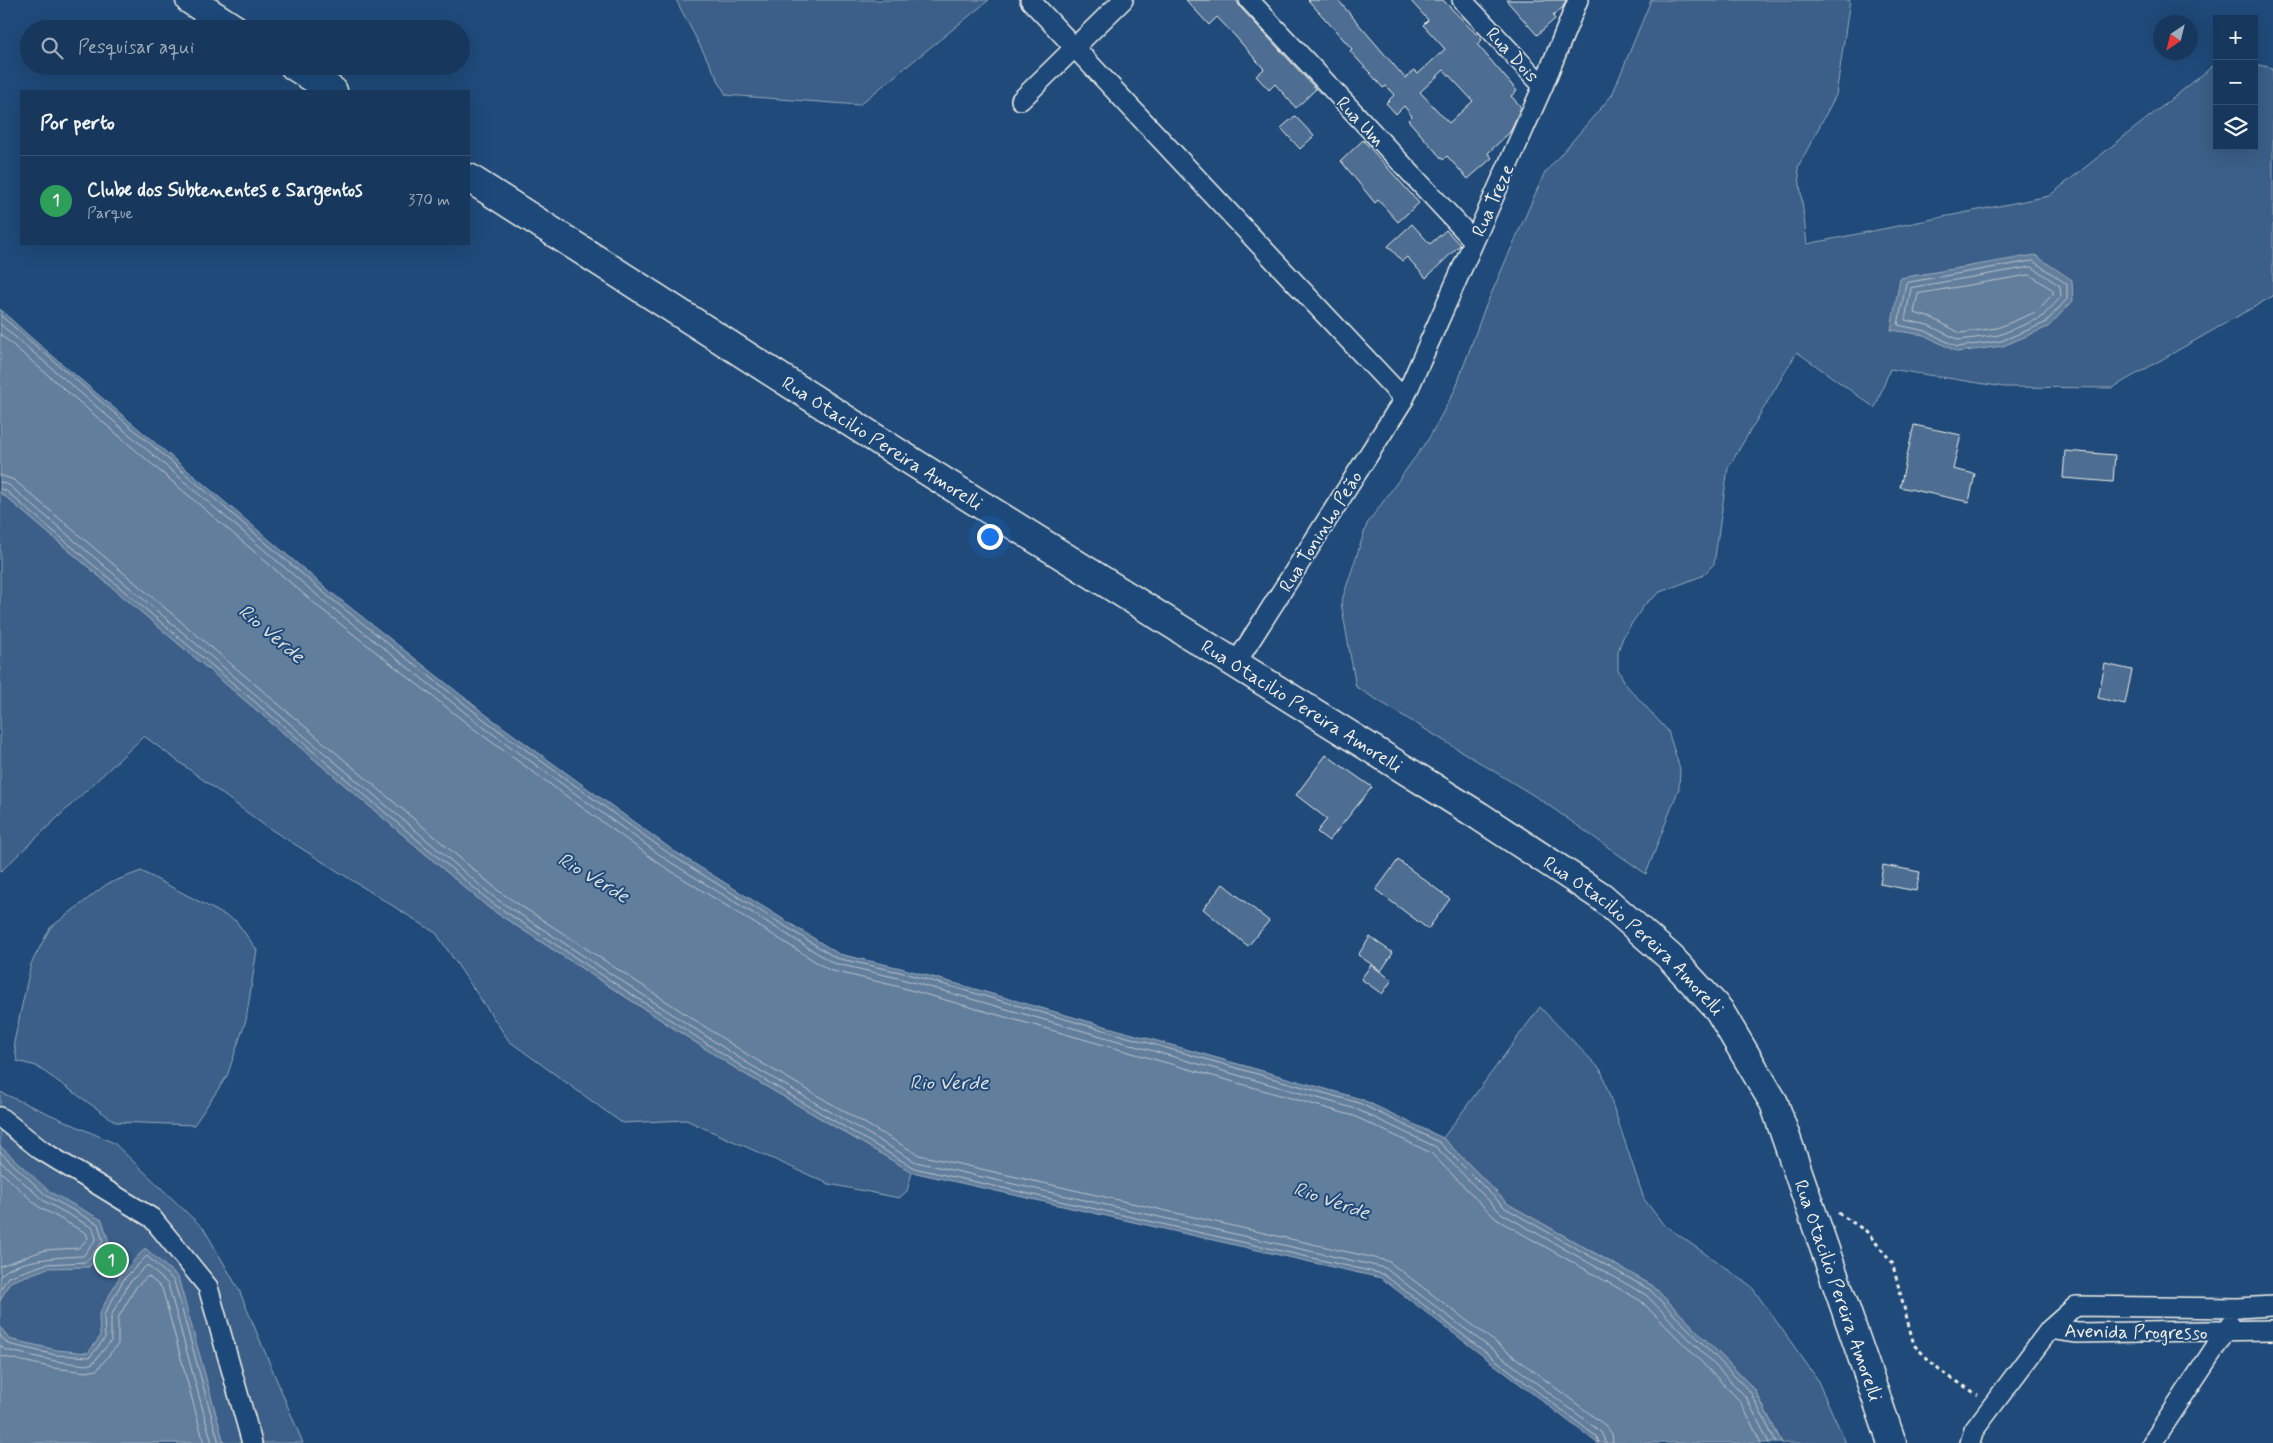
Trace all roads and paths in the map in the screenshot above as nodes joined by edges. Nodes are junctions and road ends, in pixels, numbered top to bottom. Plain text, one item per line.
1 (190, 0) edge
2 (1030, 0) edge
3 (1123, 0) edge
4 (1249, 0) edge
5 (1462, 0) edge
6 (1578, 0) edge
7 (221, 20) edge
8 (1075, 46) junction
9 (308, 75) edge
10 (1543, 86) junction
11 (331, 90) edge
12 (1021, 100) dead end
13 (470, 179) edge
14 (1474, 241) junction
15 (1404, 399) junction
16 (1236, 663) junction
17 (0, 1117) edge
18 (1836, 1211) dead end
19 (2273, 1306) edge
20 (2237, 1308) junction
21 (2050, 1329) junction
22 (2273, 1330) edge
23 (2226, 1332) junction
24 (1993, 1404) junction
25 (252, 1443) edge
26 (1892, 1443) edge
27 (1970, 1443) edge
28 (2152, 1443) edge

1 - 7 main road
2 - 8 street
3 - 8 street
4 - 14 street, Rua Um
5 - 10 street, Rua Dois
6 - 10 street, Rua Treze
8 - 12 street
8 - 15 street
9 - 11 main road
10 - 14 street, Rua Treze
13 - 16 main road, Rua Otacilio Pereira Amorelli
14 - 15 street, Rua Treze
15 - 16 street, Rua Toninho Peão
16 - 26 main road, Rua Otacilio Pereira Amorelli
17 - 25 street
18 - 24 path
19 - 20 street, Avenida Progresso
20 - 21 street, Avenida Progresso
20 - 23 street
21 - 23 street, Avenida Progresso
21 - 24 street
22 - 23 street, Avenida Progresso
23 - 28 street
24 - 27 street

